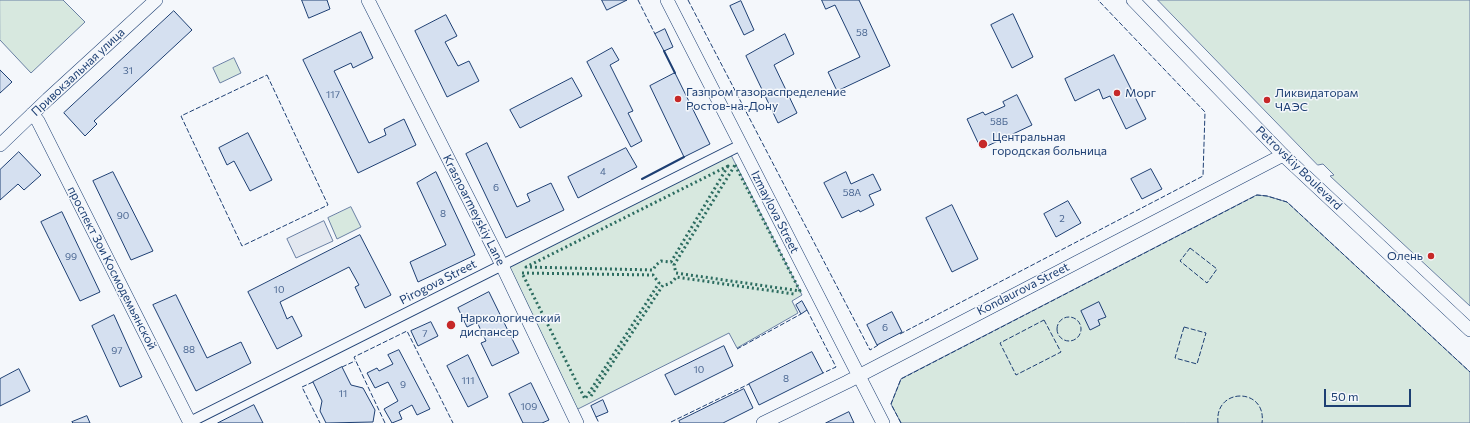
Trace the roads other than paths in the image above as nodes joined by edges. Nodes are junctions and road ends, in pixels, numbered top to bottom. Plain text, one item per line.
1 (156, 0) edge
2 (368, 0) edge
3 (667, 0) edge
4 (1133, 0) edge
5 (32, 114) junction
6 (0, 145) edge
7 (741, 145) junction
8 (1283, 155) junction
9 (502, 265) junction
10 (1470, 330) edge
11 (858, 375) junction
12 (190, 422) edge
13 (577, 423) edge
14 (763, 423) edge
15 (883, 423) edge

1 - 5 street, Привокзальная улица
2 - 9 street, Krasnoarmeyskiy Lane
3 - 7 street, Izmaylova Street
4 - 8 street, Petrovskiy Boulevard
5 - 6 street, Привокзальная улица
5 - 12 street, проспект Зои Космодемьянской
7 - 9 street, Pirogova Street
7 - 11 street, Izmaylova Street
8 - 10 street, Petrovskiy Boulevard
8 - 11 street, Kondaurova Street
9 - 12 street, Pirogova Street
9 - 13 street, Krasnoarmeyskiy Lane
11 - 14 street, Kondaurova Street
11 - 15 street, Izmaylova Street

